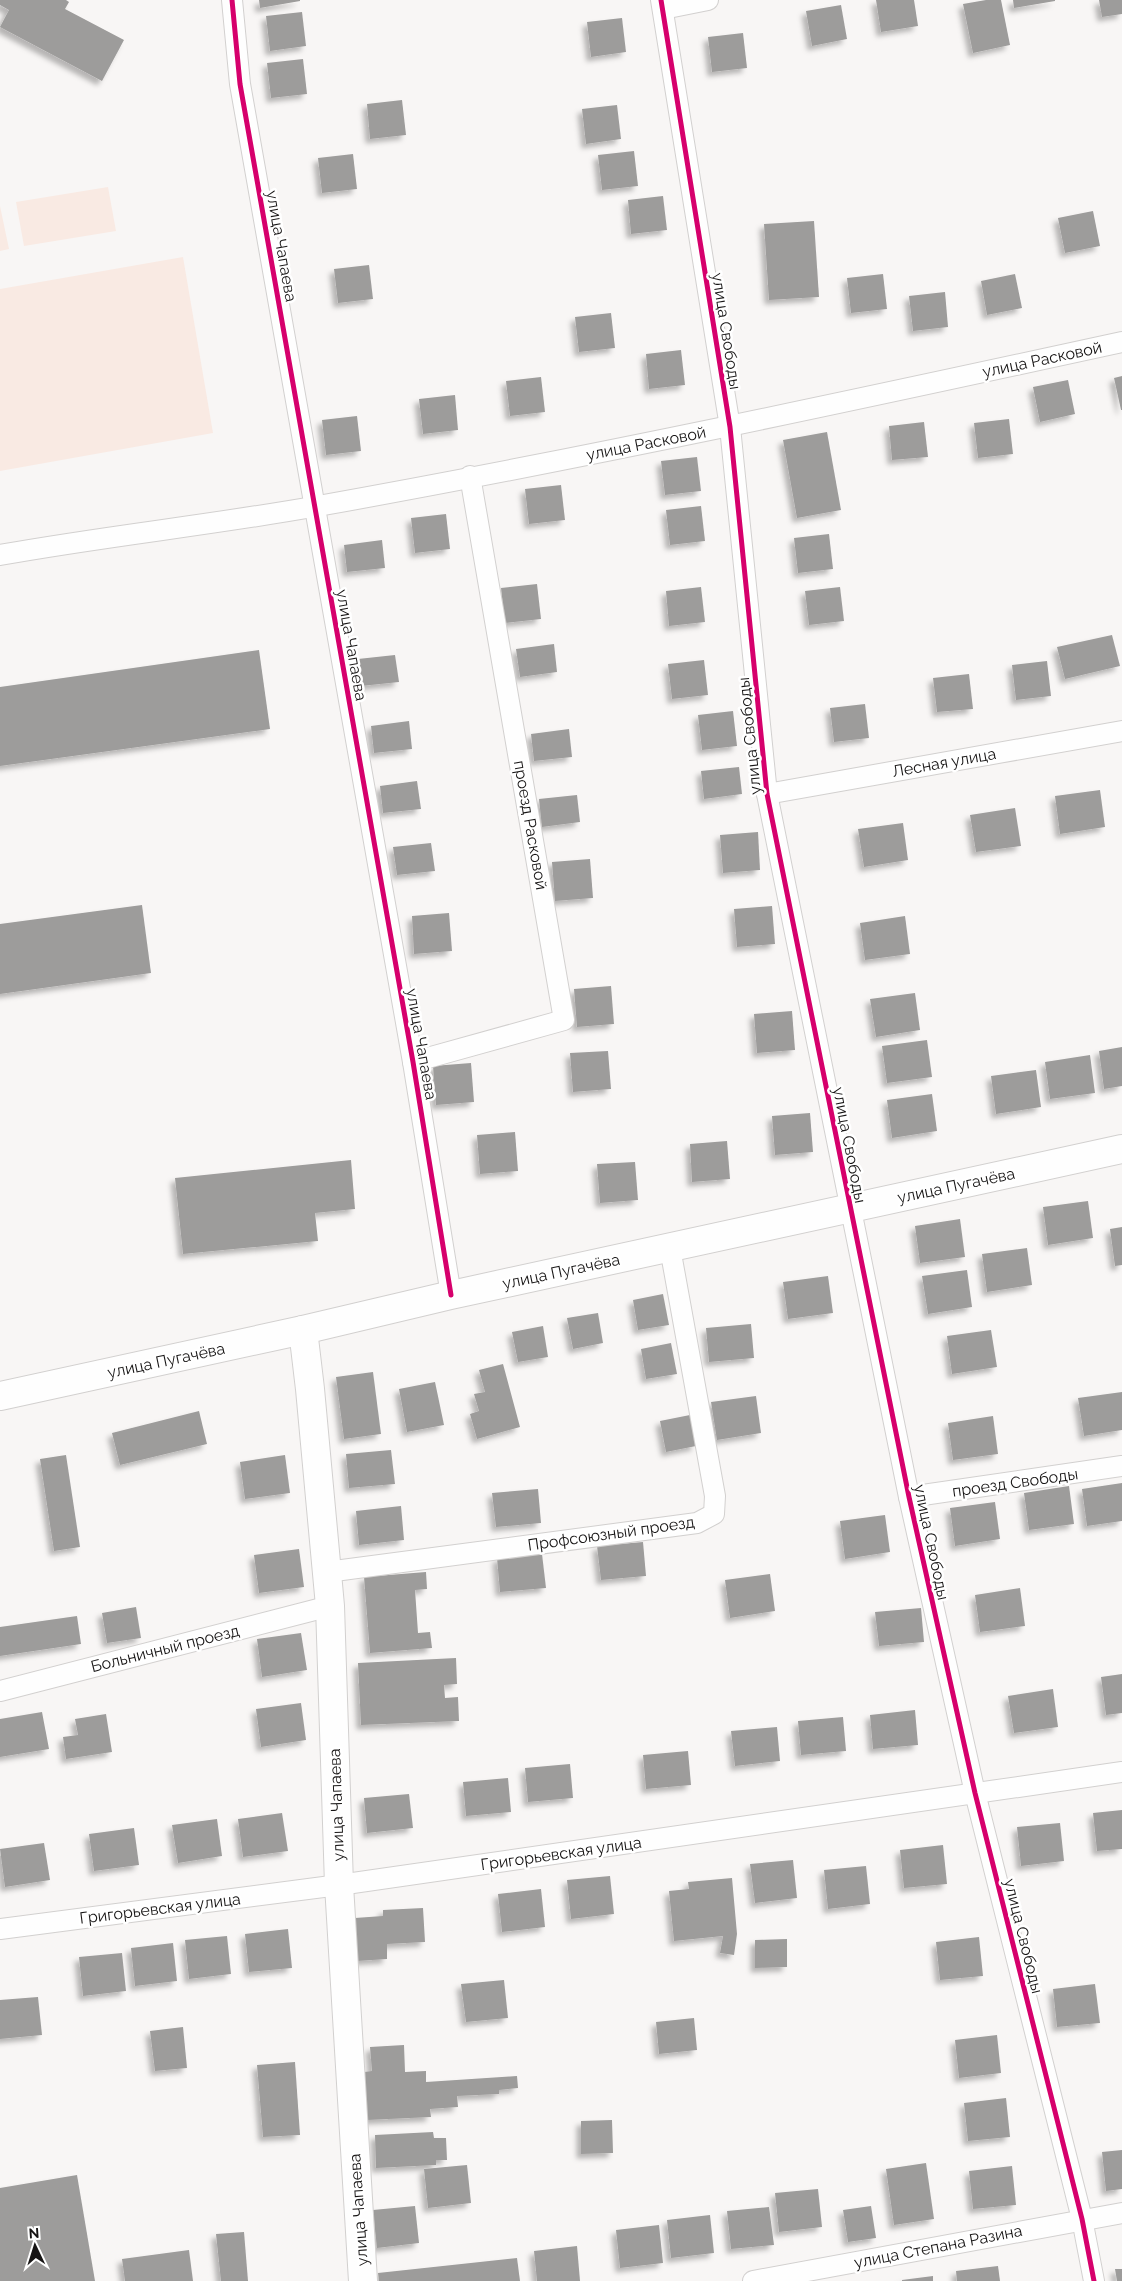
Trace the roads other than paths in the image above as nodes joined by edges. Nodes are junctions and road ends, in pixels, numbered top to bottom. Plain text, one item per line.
1 (232, 0) edge
2 (708, 0) edge
3 (662, 5) edge
4 (1122, 342) edge
5 (730, 427) junction
6 (470, 476) junction
7 (316, 506) junction
8 (0, 555) edge
9 (1122, 731) edge
10 (767, 794) junction
11 (413, 1062) junction
12 (1122, 1149) edge
13 (850, 1209) junction
14 (670, 1248) junction
15 (451, 1295) junction
16 (303, 1330) junction
17 (0, 1396) edge
18 (1122, 1466) edge
19 (909, 1497) junction
20 (327, 1572) junction
21 (330, 1606) junction
22 (0, 1691) edge
23 (1122, 1772) edge
24 (975, 1793) junction
25 (338, 1885) junction
26 (0, 1929) edge
27 (1122, 2213) edge
28 (1082, 2219) junction
29 (363, 2281) edge
30 (753, 2281) edge
31 (1094, 2281) edge

1 - 7 street, улица Чапаева
2 - 3 street
3 - 5 street, улица Свободы
4 - 5 street, улица Расковой
5 - 6 street, улица Расковой
5 - 10 street, улица Свободы
6 - 7 street, улица Расковой
6 - 11 street, проезд Расковой
7 - 8 street, улица Расковой
7 - 11 street, улица Чапаева
9 - 10 street, Лесная улица
10 - 13 street, улица Свободы
11 - 15 street, улица Чапаева
12 - 13 main road, улица Пугачёва
13 - 14 main road, улица Пугачёва
13 - 19 street, улица Свободы
14 - 15 main road, улица Пугачёва
14 - 20 street, Профсоюзный проезд
15 - 16 main road, улица Пугачёва
16 - 17 main road, улица Пугачёва
16 - 20 main road, улица Чапаева
18 - 19 street, проезд Свободы
19 - 24 street, улица Свободы
20 - 21 main road, улица Чапаева
21 - 22 street, Больничный проезд
21 - 25 main road, улица Чапаева
23 - 24 street, Григорьевская улица
24 - 25 street, Григорьевская улица
24 - 28 street, улица Свободы
25 - 26 street, Григорьевская улица
25 - 29 main road, улица Чапаева
27 - 28 street, улица Степана Разина
28 - 30 street, улица Степана Разина
28 - 31 street, улица Свободы

